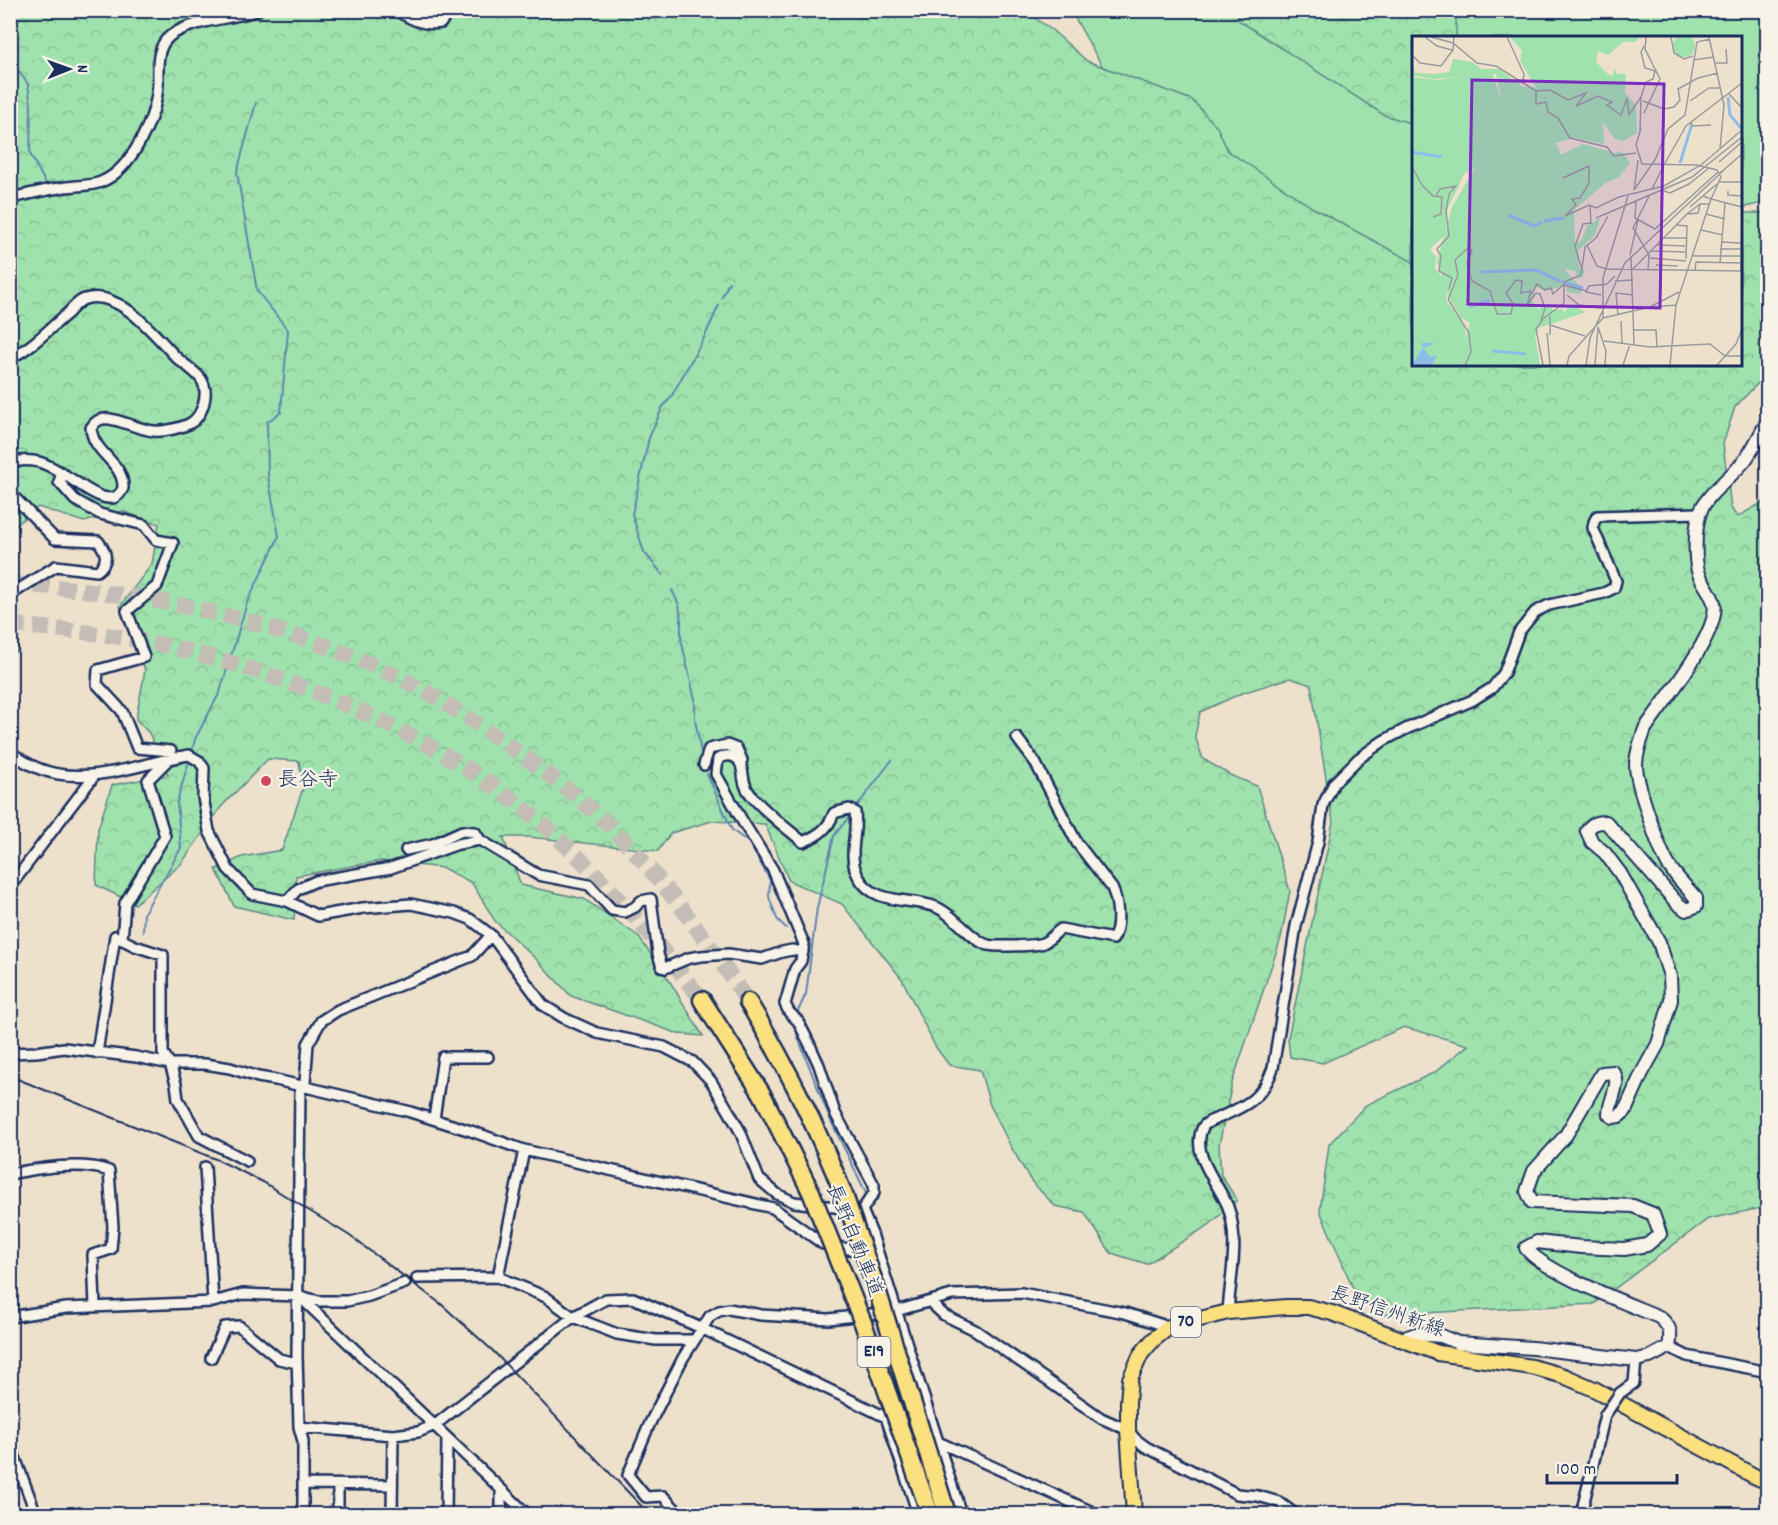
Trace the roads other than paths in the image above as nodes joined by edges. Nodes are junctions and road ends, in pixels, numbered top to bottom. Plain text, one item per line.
1 (258, 10) edge
2 (395, 10) edge
3 (450, 10) edge
4 (10, 198) edge
5 (10, 358) edge
6 (1767, 421) edge
7 (10, 463) edge
8 (62, 473) junction
9 (10, 493) edge
10 (1699, 513) junction
11 (10, 595) edge
12 (1017, 738) dead end
13 (10, 751) edge
14 (169, 759) junction
15 (740, 763) junction
16 (704, 765) dead end
17 (94, 776) junction
18 (480, 840) junction
19 (406, 850) dead end
20 (10, 893) edge
21 (287, 901) junction
22 (491, 936) junction
23 (122, 940) junction
24 (803, 952) junction
25 (702, 1000) tunnel mouth
26 (748, 1002) tunnel mouth
27 (10, 1053) edge
28 (97, 1053) junction
29 (488, 1057) dead end
30 (170, 1064) junction
31 (300, 1087) junction
32 (434, 1119) junction
33 (524, 1150) junction
34 (247, 1161) dead end
35 (205, 1167) dead end
36 (10, 1174) edge
37 (862, 1210) junction
38 (878, 1255) junction
39 (498, 1277) junction
40 (417, 1278) dead end
41 (405, 1283) dead end
42 (299, 1296) junction
43 (213, 1302) junction
44 (930, 1302) junction
45 (95, 1306) junction
46 (896, 1311) junction
47 (1228, 1312) junction
48 (10, 1317) edge
49 (573, 1317) junction
50 (1169, 1327) junction
51 (701, 1328) junction
52 (694, 1340) junction
53 (1399, 1340) junction
54 (1669, 1347) junction
55 (211, 1358) dead end
56 (1636, 1360) junction
57 (297, 1363) junction
58 (1767, 1372) edge
59 (886, 1417) junction
60 (435, 1425) junction
61 (299, 1427) junction
62 (1128, 1430) junction
63 (393, 1435) junction
64 (447, 1439) junction
65 (937, 1441) junction
66 (10, 1444) edge
67 (1767, 1482) edge
68 (303, 1484) junction
69 (338, 1485) junction
70 (392, 1485) junction
71 (501, 1490) junction
72 (10, 1502) edge
73 (12, 1515) edge
74 (36, 1515) edge
75 (303, 1515) edge
76 (338, 1515) edge
77 (392, 1515) edge
78 (446, 1515) edge
79 (501, 1515) edge
80 (527, 1515) edge
81 (680, 1515) edge
82 (918, 1515) edge
83 (930, 1515) edge
84 (947, 1515) edge
85 (961, 1515) edge
86 (1097, 1515) edge
87 (1134, 1515) edge
88 (1295, 1515) edge
89 (1581, 1515) edge

1 - 4 street
2 - 3 street
5 - 8 street
6 - 10 main road
7 - 8 street
8 - 14 street
9 - 11 street
10 - 47 street
10 - 54 main road
12 - 15 street
13 - 17 street
14 - 17 street
14 - 21 street
14 - 23 street
15 - 16 street
15 - 24 street
17 - 20 street
18 - 19 street
18 - 21 street
18 - 24 street
21 - 22 street
22 - 31 street
22 - 37 street
23 - 28 street
23 - 30 street
24 - 37 street
25 - 83 highway, 長野自動車道 / E19, bridge
26 - 84 highway, 長野自動車道 / E19, bridge
27 - 28 street
28 - 30 street
29 - 32 street
30 - 31 street
30 - 34 street
31 - 32 street
31 - 42 street
32 - 33 street
33 - 38 street
33 - 39 street
35 - 43 street
36 - 45 street
37 - 38 street
38 - 46 street
39 - 40 street
39 - 49 street
41 - 42 street
42 - 43 street
42 - 57 street
42 - 60 street
43 - 45 street
44 - 46 street
44 - 50 street
44 - 62 street
45 - 48 street
46 - 51 street
46 - 65 street
47 - 50 main road, 長野信州新線 / 70
47 - 53 main road, 長野信州新線 / 70
49 - 51 street
49 - 52 street
49 - 60 street
50 - 62 main road, 長野信州新線 / 70
51 - 52 street
51 - 59 street
52 - 81 street
53 - 56 main road
53 - 67 main road, 長野信州新線 / 70
54 - 56 main road
54 - 58 street
55 - 57 street
56 - 89 street, bridge
57 - 61 street
59 - 65 street
59 - 82 street
60 - 63 street
60 - 64 street
61 - 63 street
61 - 68 street
62 - 87 main road, 長野信州新線 / 70
62 - 88 street
63 - 70 street
64 - 71 street
64 - 78 street
65 - 85 street
65 - 86 street
66 - 74 street
68 - 69 street
68 - 75 street
69 - 70 street
69 - 76 street
70 - 77 street
71 - 79 street
71 - 80 street
72 - 73 street

